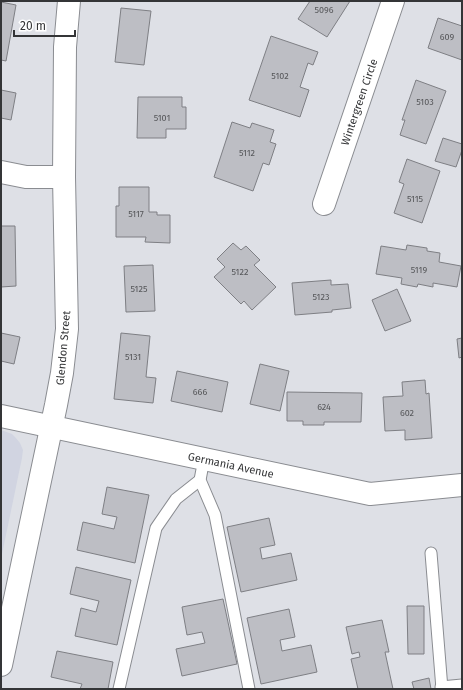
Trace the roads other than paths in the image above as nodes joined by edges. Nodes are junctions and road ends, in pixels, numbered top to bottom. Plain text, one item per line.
1 (69, 1) edge
2 (393, 1) edge
3 (1, 172) edge
4 (64, 177) junction
5 (324, 204) dead end
6 (1, 416) edge
7 (52, 427) junction
8 (202, 470) junction
9 (462, 485) edge
10 (431, 553) dead end
11 (1, 665) edge
12 (462, 685) edge
13 (441, 688) edge
14 (119, 689) edge
15 (249, 689) edge

1 - 4 street, Glendon Street
2 - 5 street, Wintergreen Circle
3 - 4 street
4 - 7 street, Glendon Street
6 - 7 street, Germania Avenue
7 - 8 street, Germania Avenue
7 - 11 street, Glendon Street
8 - 9 street, Germania Avenue
8 - 14 lane
8 - 15 lane
10 - 13 lane
12 - 13 lane

